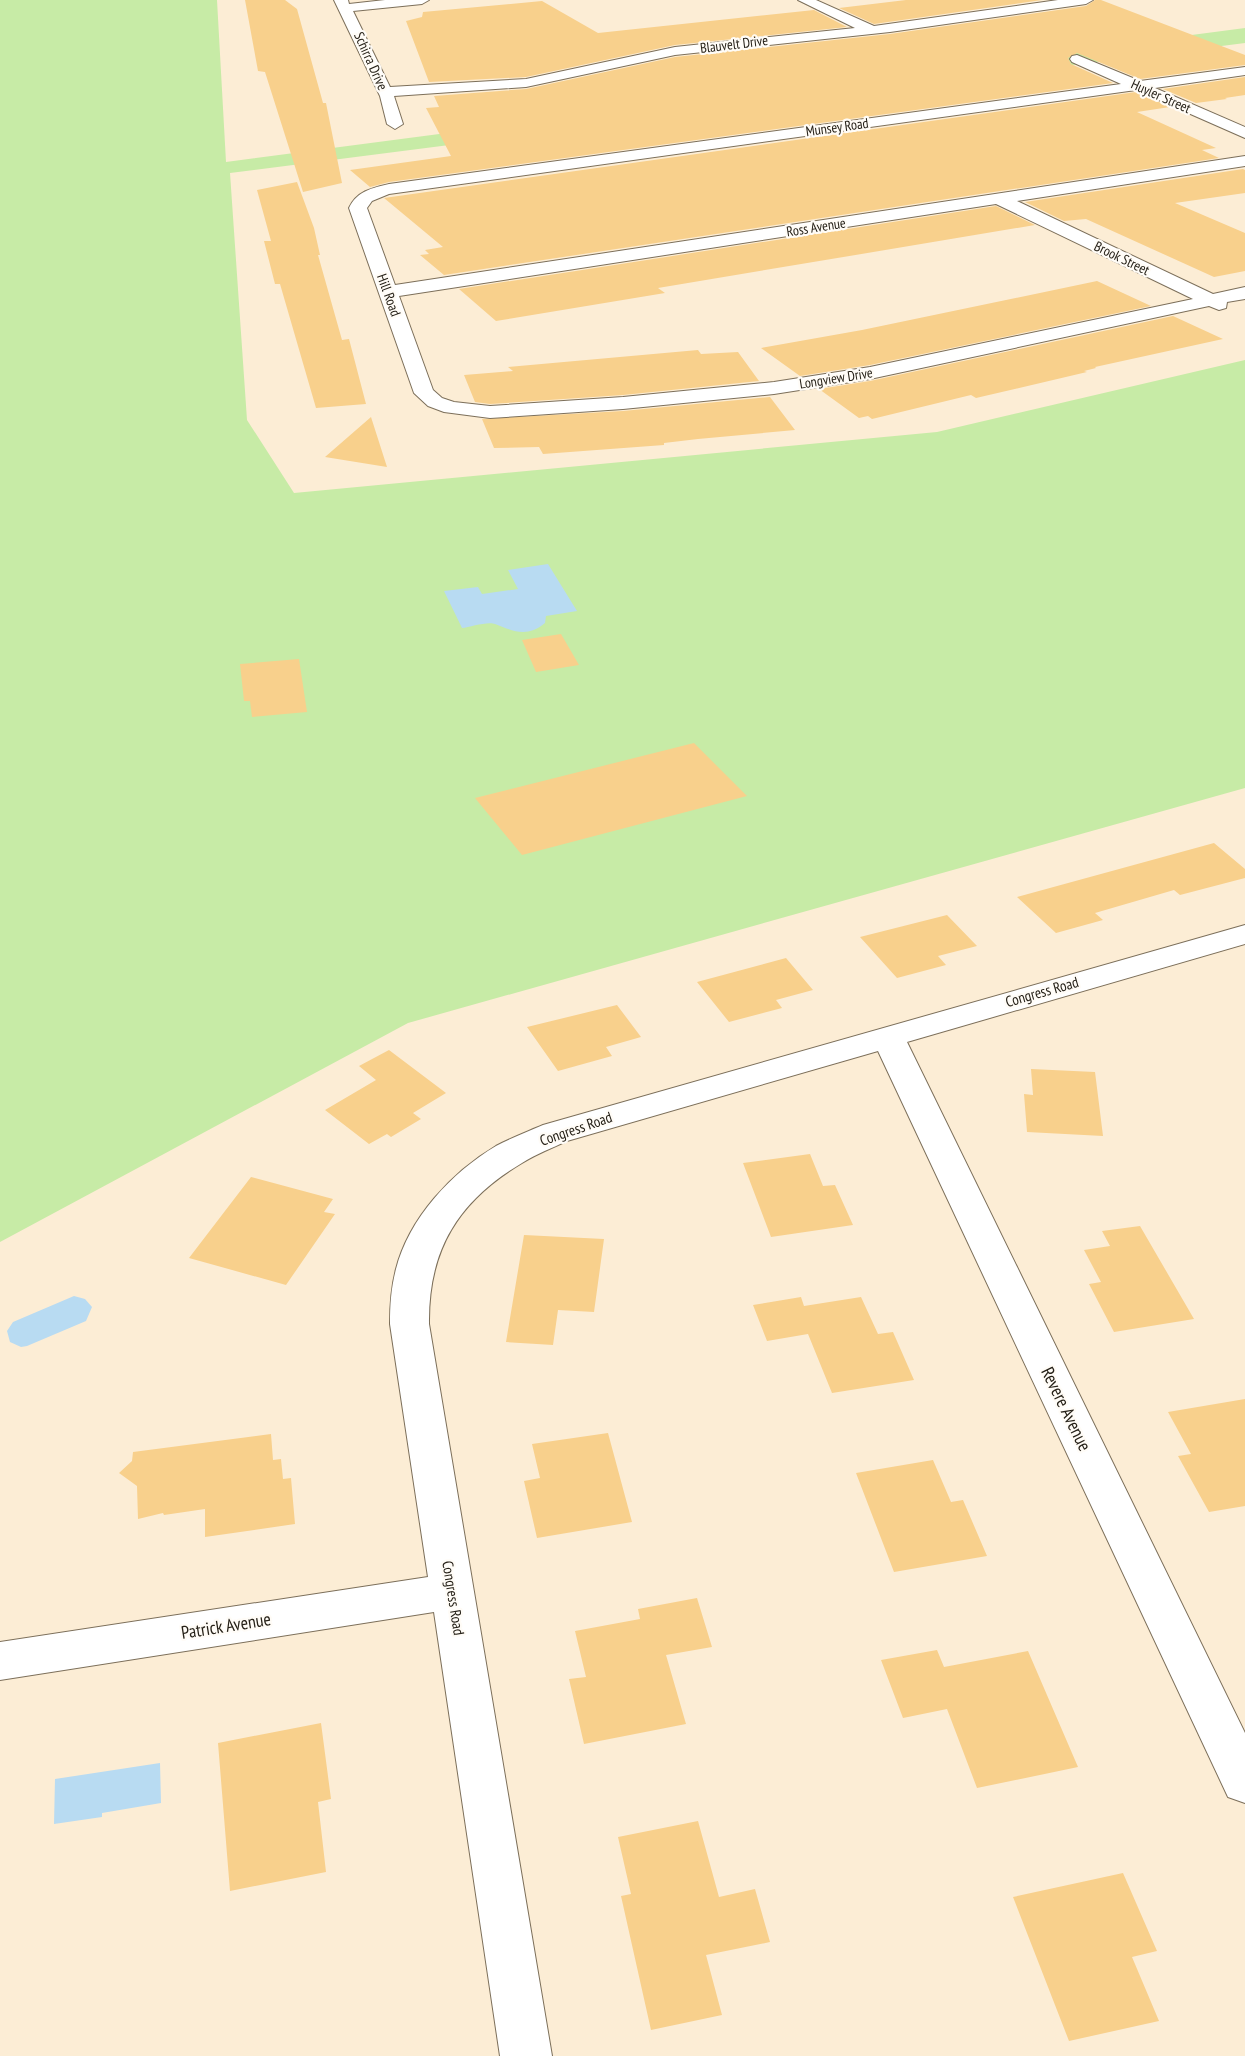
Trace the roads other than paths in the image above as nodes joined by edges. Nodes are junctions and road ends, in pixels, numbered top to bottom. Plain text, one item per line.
1 (423, 0) edge
2 (805, 0) edge
3 (1086, 0) edge
4 (344, 4) edge
5 (872, 30) junction
6 (1077, 59) dead end
7 (1245, 71) edge
8 (1137, 86) junction
9 (385, 92) junction
10 (395, 124) dead end
11 (1245, 132) edge
12 (1245, 161) edge
13 (364, 198) joint
14 (999, 199) junction
15 (387, 292) junction
16 (1245, 293) edge
17 (1212, 301) junction
18 (1237, 312) dead end
19 (424, 393) joint
20 (1245, 934) edge
21 (888, 1037) junction
22 (452, 1591) junction
23 (0, 1661) edge
24 (1245, 1782) edge
25 (526, 2056) edge

1 - 4 street
2 - 5 street
3 - 5 street, Blauvelt Drive
4 - 9 street, Schirra Drive
5 - 9 street, Blauvelt Drive
6 - 8 street, Huyler Street
7 - 8 street, Munsey Road
8 - 11 street, Huyler Street
8 - 13 street, Munsey Road
9 - 10 street, Schirra Drive
12 - 14 street, Ross Avenue
13 - 15 street, Hill Road
14 - 15 street, Ross Avenue
14 - 17 street, Brook Street
15 - 19 street, Hill Road
16 - 17 street, Longview Drive
17 - 18 street, Brook Street
17 - 19 street, Longview Drive
20 - 21 street, Congress Road
21 - 22 street, Congress Road
21 - 24 street, Revere Avenue
22 - 23 street, Patrick Avenue
22 - 25 street, Congress Road

